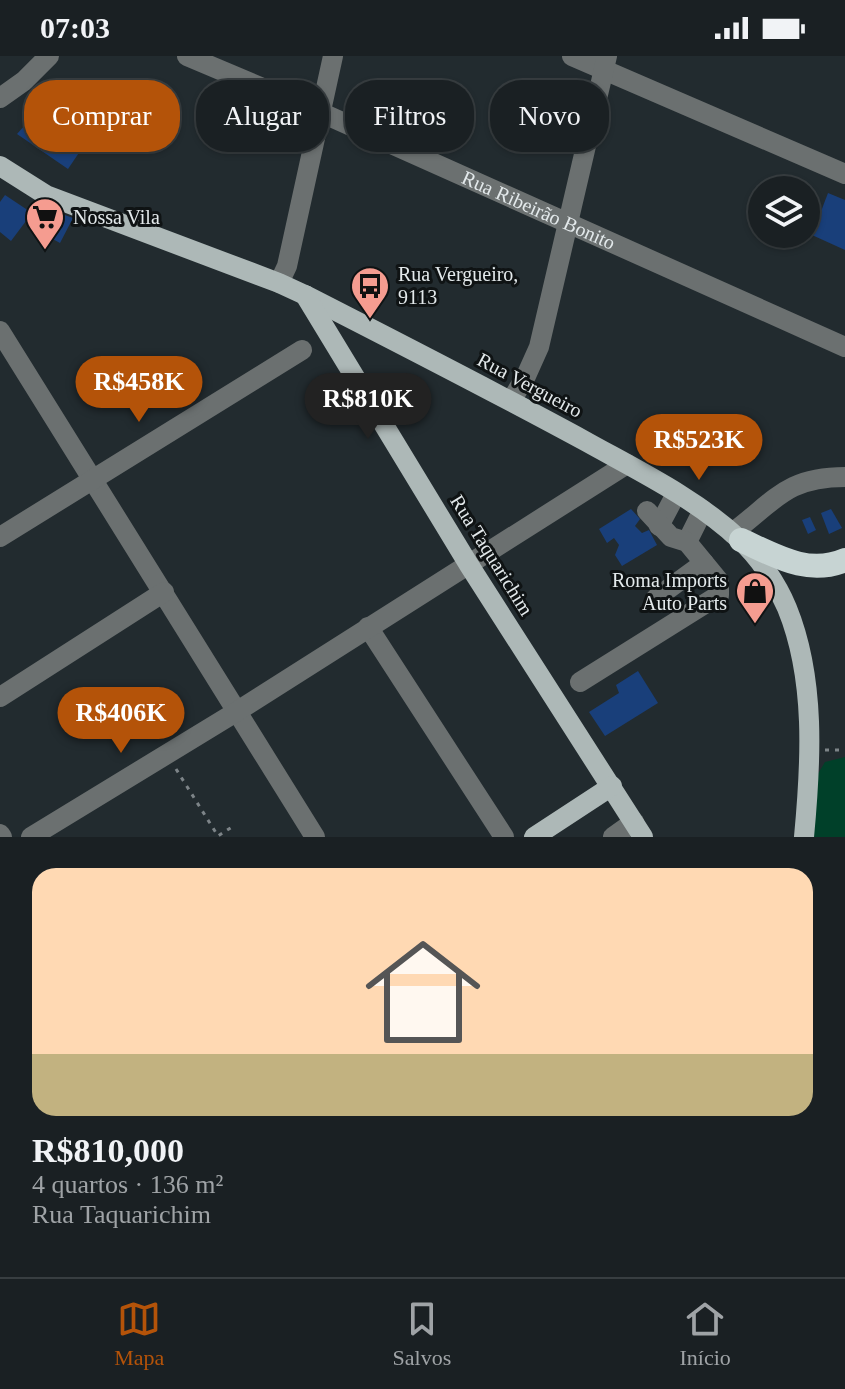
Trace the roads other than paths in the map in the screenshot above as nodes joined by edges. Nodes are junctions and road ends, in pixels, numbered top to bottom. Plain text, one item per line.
1 (49, 56) edge
2 (187, 56) edge
3 (333, 56) edge
4 (572, 56) edge
5 (606, 63) edge
6 (244, 80) edge
7 (328, 80) edge
8 (0, 98) edge
9 (329, 116) edge
10 (313, 152) edge
11 (0, 166) edge
12 (845, 174) edge
13 (568, 223) junction
14 (279, 283) junction
15 (305, 295) junction
16 (0, 331) edge
17 (845, 347) edge
18 (302, 350) dead end
19 (511, 401) junction
20 (627, 464) junction
21 (845, 477) edge
22 (90, 479) junction
23 (676, 494) junction
24 (703, 510) junction
25 (0, 537) edge
26 (737, 537) junction
27 (687, 542) junction
28 (845, 560) edge
29 (704, 563) junction
30 (469, 565) junction
31 (164, 592) junction
32 (656, 598) dead end
33 (368, 627) junction
34 (580, 682) dead end
35 (0, 697) edge
36 (236, 712) junction
37 (612, 786) junction
38 (638, 830) edge
39 (31, 837) edge
40 (315, 837) edge
41 (504, 837) edge
42 (534, 837) edge
43 (613, 837) edge
44 (804, 837) edge

1 - 8 street
2 - 6 street, Rua Ribeirão Bonito
3 - 7 street
4 - 5 street
5 - 12 street
5 - 13 street
9 - 13 street, Rua Ribeirão Bonito
10 - 14 street
11 - 14 main road, Rua Vergueiro
13 - 17 street, Rua Ribeirão Bonito
13 - 19 street
14 - 15 main road, Rua Vergueiro
15 - 19 main road, Rua Vergueiro
15 - 30 main road, Rua Taquarichim
16 - 22 street
18 - 22 street
19 - 20 main road, Rua Vergueiro
20 - 23 main road, Rua Vergueiro
20 - 30 street
21 - 26 street
22 - 25 street
22 - 31 street
23 - 24 main road, Rua Vergueiro
23 - 27 street
24 - 26 main road, Rua Vergueiro
24 - 27 street
26 - 28 highway
26 - 44 main road, Rua Vergueiro
27 - 29 street
29 - 32 street
29 - 34 street
30 - 33 street
30 - 37 main road, Rua Taquarichim
31 - 35 street
31 - 36 street
33 - 36 street
33 - 41 street
36 - 39 street
36 - 40 street
37 - 38 main road, Rua Taquarichim
37 - 42 main road
38 - 43 street

